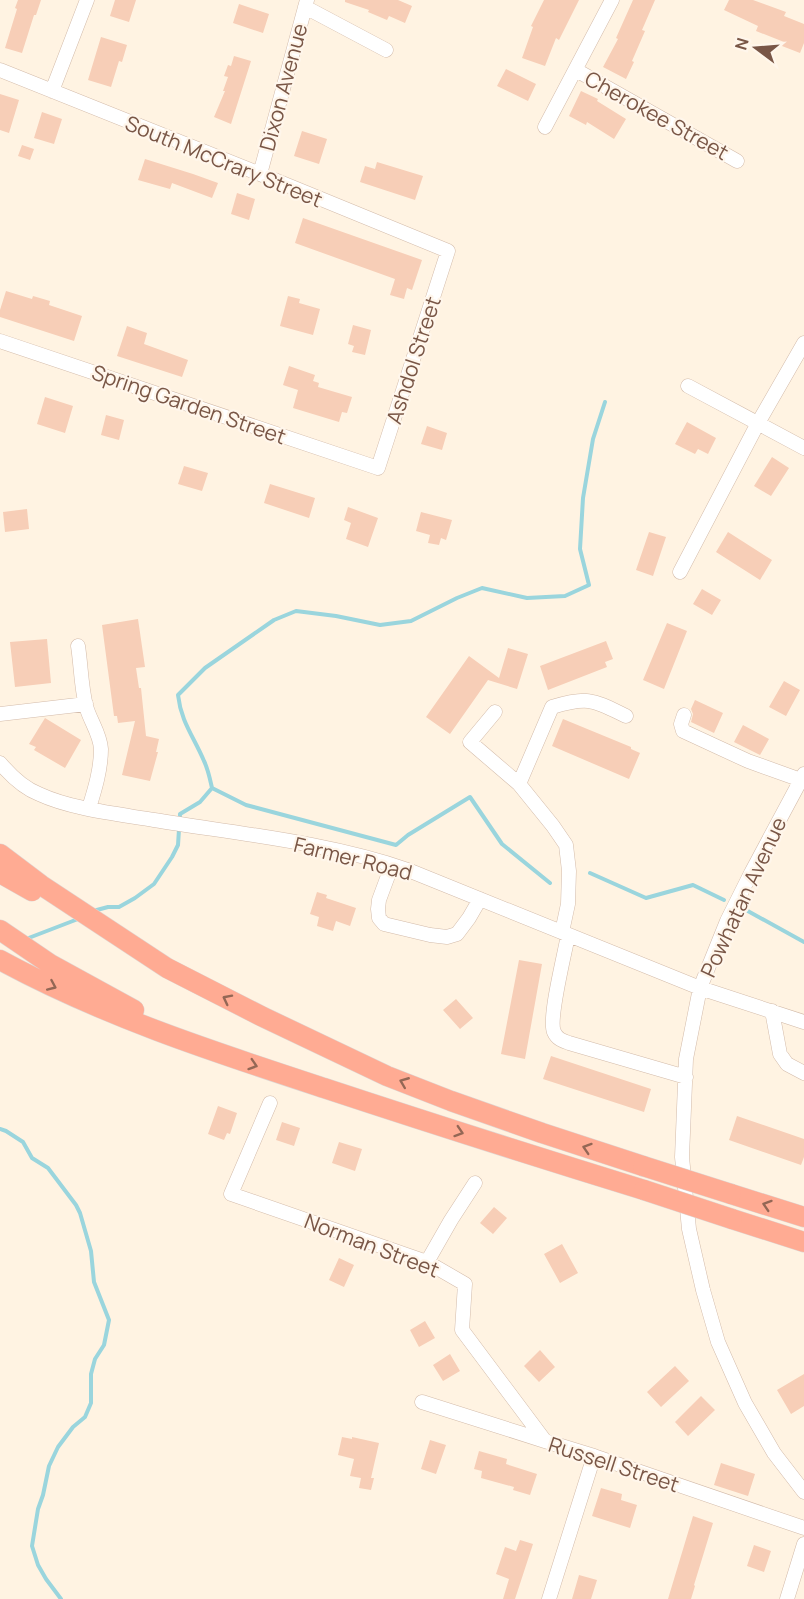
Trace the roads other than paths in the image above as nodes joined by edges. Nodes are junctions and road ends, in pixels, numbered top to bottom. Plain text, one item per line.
1 (87, 0) edge
2 (612, 0) edge
3 (306, 4) edge
4 (386, 50) dead end
5 (0, 70) edge
6 (576, 70) junction
7 (52, 91) junction
8 (545, 128) dead end
9 (737, 161) dead end
10 (260, 174) junction
11 (448, 252) joint
12 (0, 341) edge
13 (804, 342) edge
14 (688, 386) dead end
15 (758, 423) junction
16 (804, 448) edge
17 (378, 468) joint
18 (680, 572) dead end
19 (78, 646) dead end
20 (86, 704) junction
21 (495, 712) dead end
22 (0, 714) edge
23 (684, 715) dead end
24 (626, 716) dead end
25 (0, 763) edge
26 (802, 777) edge
27 (519, 784) junction
28 (89, 808) junction
29 (0, 854) edge
30 (392, 865) junction
31 (0, 873) edge
32 (480, 899) junction
33 (0, 930) edge
34 (565, 934) junction
35 (0, 960) edge
36 (167, 968) junction
37 (700, 988) junction
38 (771, 1011) junction
39 (804, 1022) edge
40 (222, 1055) junction
41 (804, 1073) edge
42 (686, 1077) junction
43 (270, 1103) dead end
44 (475, 1183) dead end
45 (804, 1217) edge
46 (804, 1242) edge
47 (427, 1262) junction
48 (422, 1402) dead end
49 (545, 1442) junction
50 (594, 1455) junction
51 (804, 1492) edge
52 (804, 1528) edge
53 (804, 1544) edge
54 (549, 1599) edge
55 (787, 1599) edge

1 - 7 street
2 - 6 street
3 - 4 street
3 - 10 street, Dixon Avenue
5 - 7 street, South McCrary Street
6 - 8 street
6 - 9 street, Cherokee Street
7 - 10 street, South McCrary Street
10 - 11 street, South McCrary Street
11 - 17 street, Ashdol Street
12 - 17 street, Spring Garden Street
13 - 15 street
14 - 15 street
15 - 16 street
15 - 18 street
19 - 20 street
20 - 22 street
20 - 28 street
21 - 27 street
23 - 26 street
24 - 27 street
25 - 28 street, Farmer Road
26 - 37 street, Powhatan Avenue
27 - 34 street
28 - 30 street, Farmer Road
29 - 36 highway
30 - 32 street, Farmer Road
30 - 32 street
31 - 36 highway
32 - 34 street, Farmer Road
33 - 40 highway
34 - 37 street, Farmer Road
34 - 42 street
35 -> 40 highway
45 -> 36 highway, bridge
37 - 38 street, Farmer Road
37 - 42 street, Powhatan Avenue
38 - 39 street, Farmer Road
38 - 41 street
40 -> 46 highway, bridge
42 - 51 street, Powhatan Avenue
43 - 47 street, Norman Street
44 - 47 street
47 - 49 street, Norman Street
48 - 49 street, Russell Street
49 - 50 street, Russell Street
50 - 52 street, Russell Street
50 - 54 street
53 - 55 street

